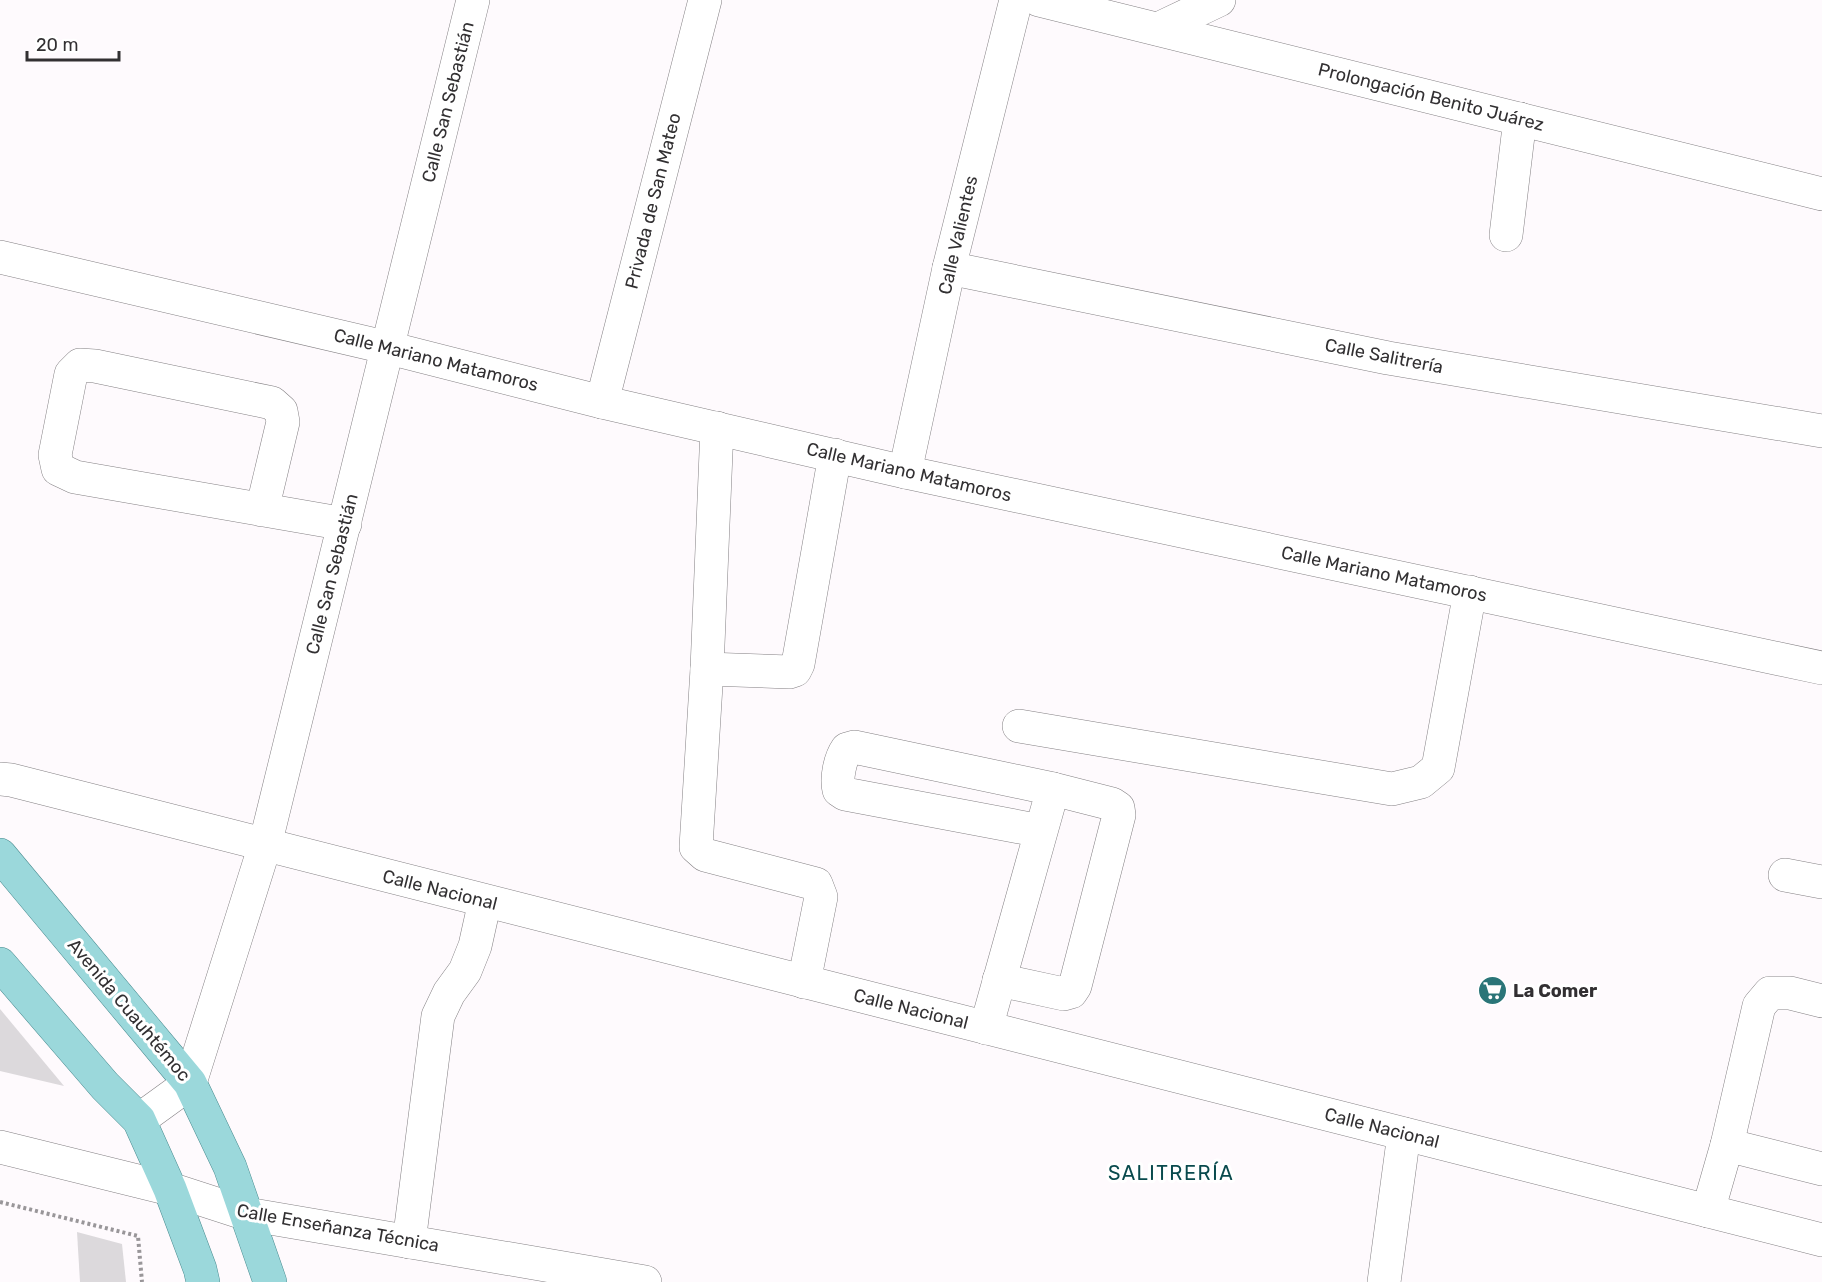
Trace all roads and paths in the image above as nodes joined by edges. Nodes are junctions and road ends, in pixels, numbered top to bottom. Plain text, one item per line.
1 (473, 0) edge
2 (705, 0) edge
3 (1016, 0) edge
4 (1039, 0) edge
5 (1215, 1) edge
6 (1158, 29) junction
7 (1520, 119) junction
8 (1822, 194) edge
9 (1506, 236) dead end
10 (0, 257) edge
11 (949, 268) junction
12 (389, 348) junction
13 (602, 402) junction
14 (717, 428) junction
15 (1822, 431) edge
16 (835, 455) junction
17 (905, 472) junction
18 (262, 510) junction
19 (345, 525) junction
20 (1470, 592) junction
21 (1822, 668) edge
22 (707, 669) junction
23 (1019, 726) dead end
24 (0, 779) edge
25 (1053, 789) junction
26 (1041, 831) junction
27 (265, 845) junction
28 (0, 855) edge
29 (1785, 875) dead end
30 (1822, 882) edge
31 (485, 901) junction
32 (0, 964) edge
33 (999, 980) junction
34 (804, 982) junction
35 (1822, 1001) edge
36 (986, 1028) junction
37 (190, 1083) junction
38 (139, 1120) junction
39 (1404, 1134) junction
40 (1727, 1145) junction
41 (0, 1147) edge
42 (1822, 1169) edge
43 (170, 1189) junction
44 (0, 1202) edge
45 (1708, 1211) junction
46 (248, 1214) junction
47 (1822, 1240) edge
48 (409, 1242) junction
49 (142, 1282) edge
50 (202, 1282) edge
51 (270, 1282) edge
52 (645, 1282) edge
53 (1384, 1282) edge

1 - 12 street, Calle San Sebastián
2 - 13 street, Privada de San Mateo
3 - 11 street, Calle Valientes
4 - 6 street, Prolongación Benito Juárez
5 - 6 street
6 - 7 street, Prolongación Benito Juárez
7 - 8 street, Prolongación Benito Juárez
7 - 9 street
10 - 12 street, Calle Mariano Matamoros
11 - 15 street, Calle Salitrería
11 - 17 street, Calle Valientes
12 - 13 street, Calle Mariano Matamoros
12 - 19 street, Calle San Sebastián
13 - 14 street, Calle Mariano Matamoros
14 - 16 street, Calle Mariano Matamoros
14 - 22 street
16 - 17 street, Calle Mariano Matamoros
16 - 22 street
17 - 20 street, Calle Mariano Matamoros
18 - 18 street
18 - 19 street
19 - 27 street, Calle San Sebastián
20 - 21 street, Calle Mariano Matamoros
20 - 23 street
22 - 34 street
24 - 27 street, Calle Nacional
25 - 26 street
25 - 26 street
25 - 33 street
26 - 33 street
27 - 31 street, Calle Nacional
27 - 37 street, Calle San Sebastián
28 - 37 main road, Avenida Cuauhtémoc
29 - 30 street
31 - 34 street, Calle Nacional
31 - 48 street
32 - 38 main road
33 - 36 street
34 - 36 street, Calle Nacional
35 - 40 street
36 - 39 street, Calle Nacional
37 - 38 street
37 - 46 main road, Avenida Cuauhtémoc
38 - 43 main road
39 - 45 street, Calle Nacional
39 - 53 street
40 - 42 street
40 - 45 street
41 - 43 street, Calle Enseñanza Técnica
43 - 46 street, Calle Enseñanza Técnica
43 - 50 main road
44 - 49 path
45 - 47 street, Calle Nacional
46 - 48 street, Calle Enseñanza Técnica
46 - 51 main road, Avenida Cuauhtémoc
48 - 52 street, Calle Enseñanza Técnica

